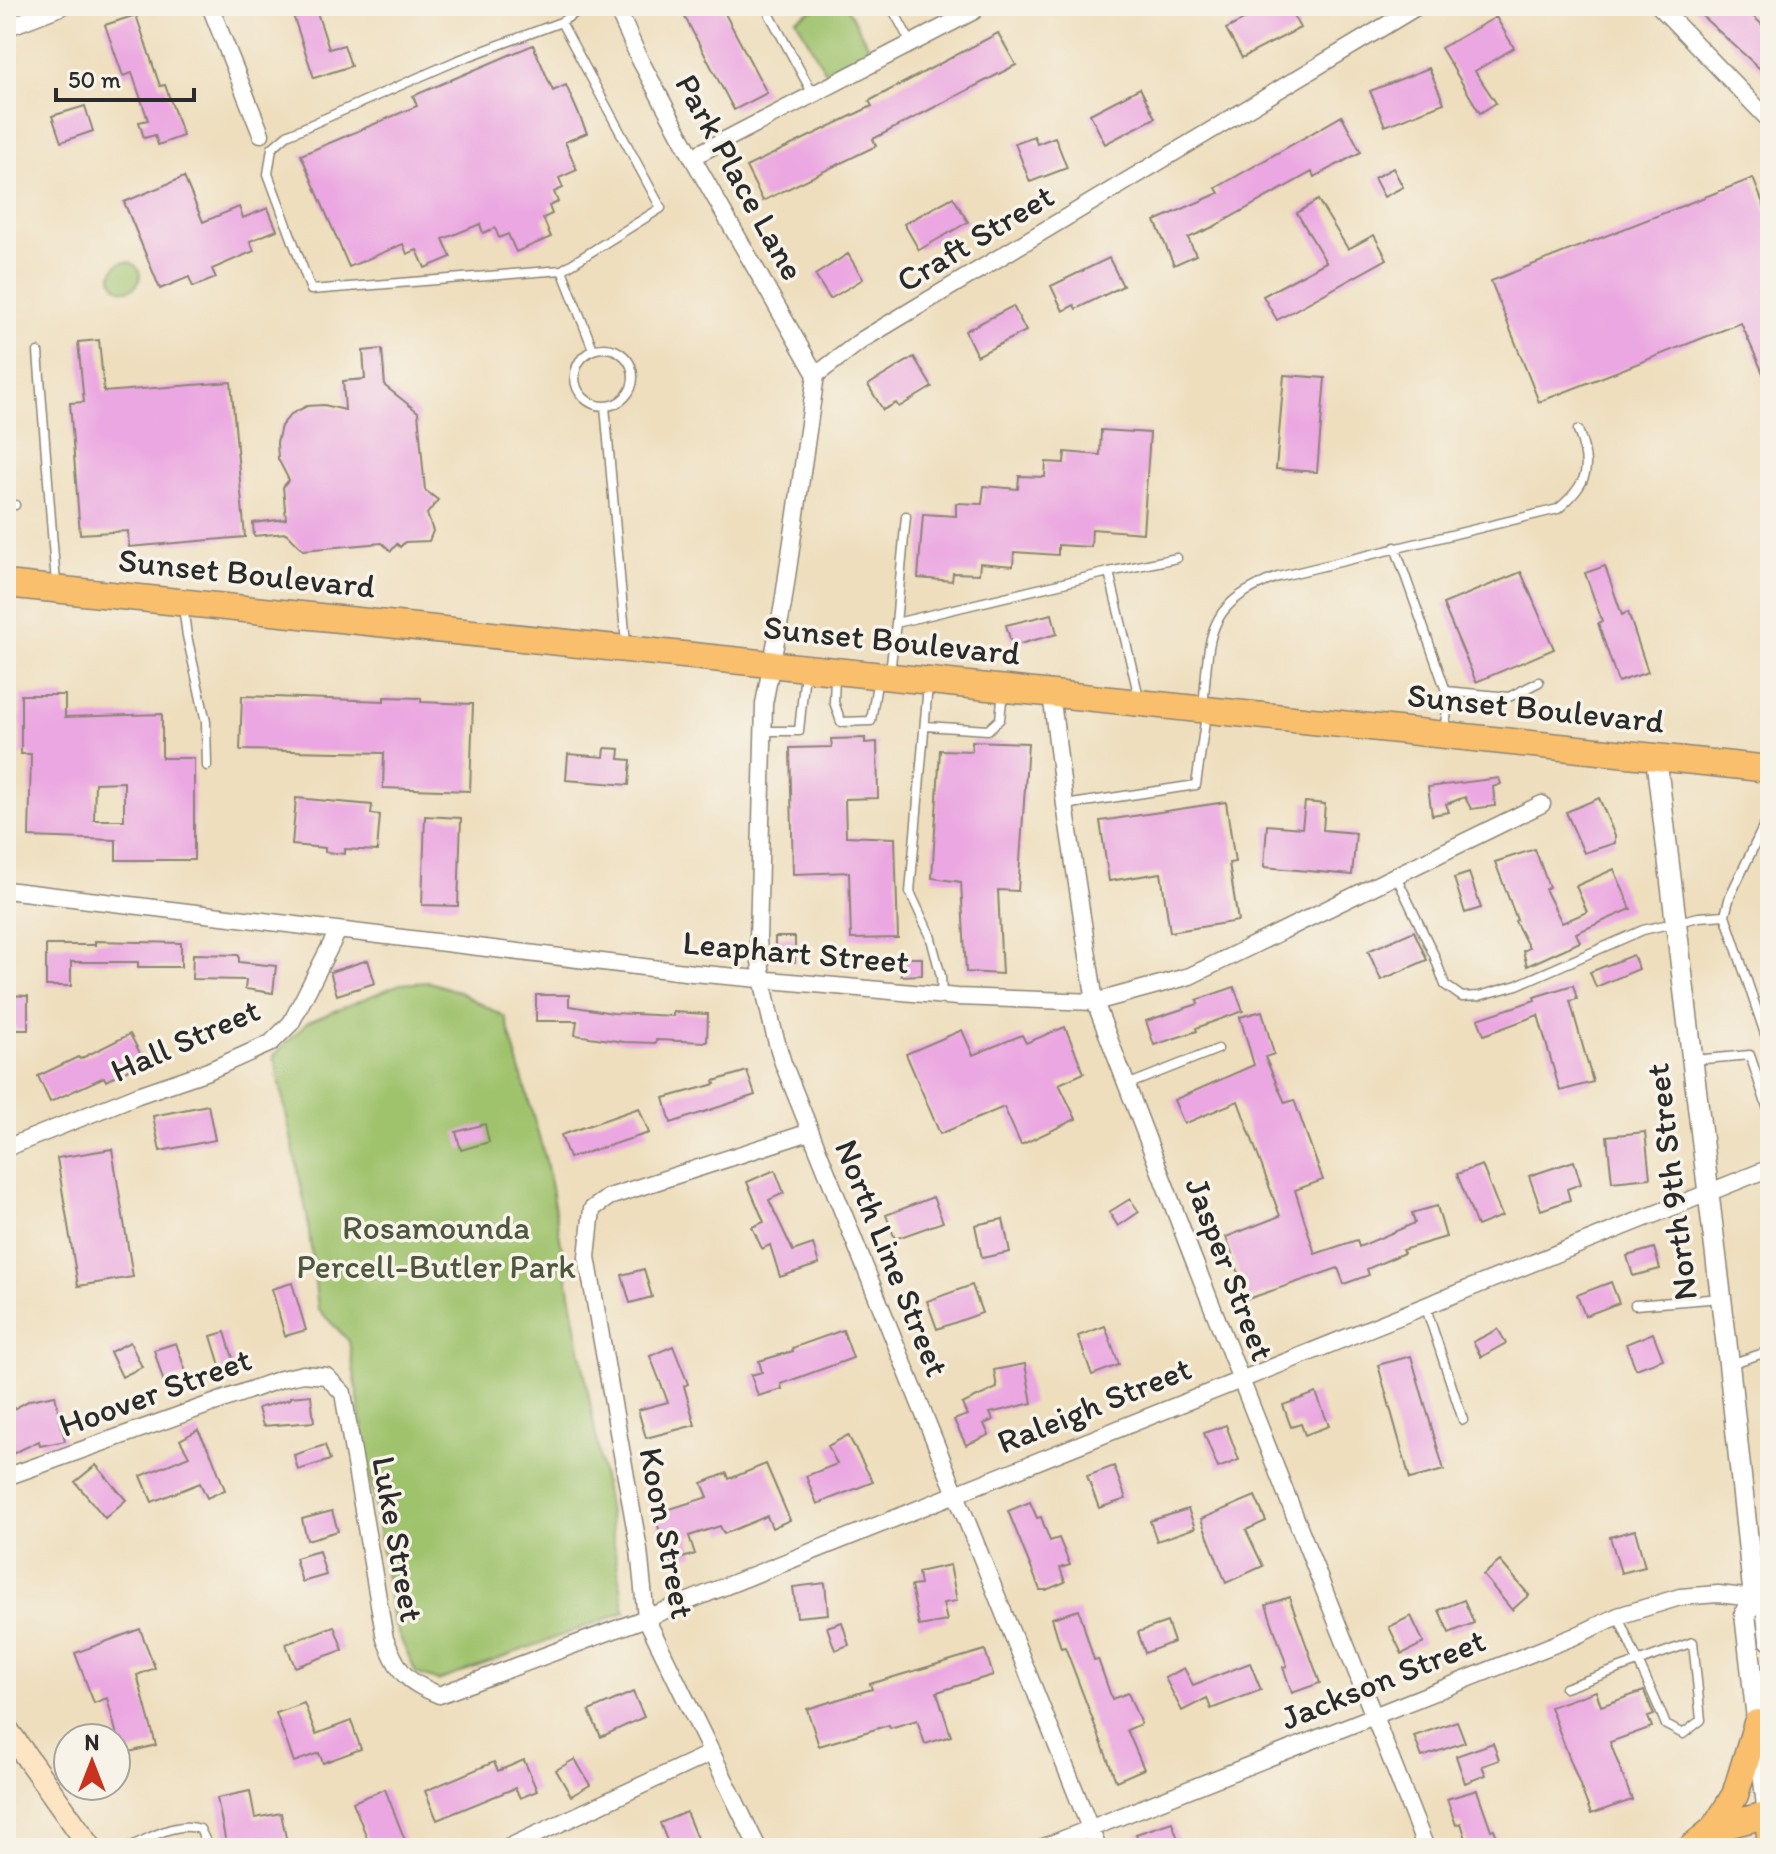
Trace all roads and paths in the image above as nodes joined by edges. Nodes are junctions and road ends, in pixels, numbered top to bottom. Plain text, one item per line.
1 (63, 6) edge
2 (210, 6) edge
3 (586, 6) edge
4 (616, 6) edge
5 (765, 6) edge
6 (891, 6) edge
7 (1418, 6) edge
8 (1659, 6) edge
9 (974, 11) dead end
10 (561, 22) junction
11 (6, 28) edge
12 (912, 44) junction
13 (813, 94) junction
14 (1770, 121) edge
15 (261, 134) dead end
16 (692, 157) junction
17 (562, 270) junction
18 (593, 349) junction
19 (38, 352) dead end
20 (816, 375) junction
21 (605, 406) junction
22 (1578, 430) dead end
23 (906, 516) dead end
24 (1395, 547) junction
25 (1177, 558) dead end
26 (1109, 572) junction
27 (6, 584) edge
28 (56, 589) junction
29 (183, 603) junction
30 (896, 623) junction
31 (627, 649) junction
32 (772, 664) junction
33 (806, 668) junction
34 (835, 671) junction
35 (884, 676) junction
36 (929, 680) junction
37 (1539, 682) dead end
38 (1003, 688) junction
39 (1446, 691) junction
40 (1051, 693) junction
41 (1141, 702) junction
42 (1205, 708) junction
43 (925, 726) junction
44 (763, 731) junction
45 (1443, 734) junction
46 (1656, 757) junction
47 (207, 766) dead end
48 (1770, 769) edge
49 (1542, 804) dead end
50 (1065, 805) junction
51 (1770, 813) edge
52 (1765, 834) edge
53 (1396, 876) junction
54 (6, 890) edge
55 (1725, 915) junction
56 (1675, 922) junction
57 (338, 931) junction
58 (760, 978) junction
59 (942, 995) junction
60 (1095, 1002) junction
61 (1770, 1046) edge
62 (1218, 1049) dead end
63 (1750, 1055) junction
64 (1692, 1060) junction
65 (1127, 1085) junction
66 (1770, 1116) edge
67 (810, 1132) junction
68 (6, 1148) edge
69 (1770, 1168) edge
70 (1708, 1191) junction
71 (1721, 1298) junction
72 (1425, 1304) junction
73 (1635, 1305) dead end
74 (1770, 1351) edge
75 (1729, 1364) junction
76 (326, 1376) joint
77 (1241, 1379) junction
78 (1463, 1420) dead end
79 (6, 1477) edge
80 (954, 1492) junction
81 (1762, 1599) edge
82 (1618, 1616) junction
83 (646, 1618) junction
84 (1770, 1640) edge
85 (1638, 1661) junction
86 (1565, 1688) dead end
87 (439, 1695) joint
88 (1375, 1715) junction
89 (1757, 1723) junction
90 (6, 1728) edge
91 (711, 1753) junction
92 (1769, 1822) edge
93 (1715, 1828) junction
94 (1090, 1829) junction
95 (91, 1848) edge
96 (127, 1848) edge
97 (209, 1848) edge
98 (507, 1848) edge
99 (758, 1848) edge
100 (1041, 1848) edge
101 (1098, 1848) edge
102 (1426, 1848) edge
103 (1691, 1848) edge

1 - 11 street
2 - 15 street
3 - 10 lane
4 - 16 street, Park Place Lane
5 - 13 lane
6 - 12 lane
7 - 20 street, Craft Street
8 - 14 street
9 - 12 street
10 - 17 lane
10 - 17 lane
12 - 13 street
13 - 16 street
16 - 20 street, Park Place Lane
17 - 18 lane
18 - 21 lane
18 - 21 lane
19 - 28 lane
20 - 32 street
21 - 31 lane
22 - 24 lane
23 - 30 lane
24 - 39 lane
24 - 42 lane
25 - 26 lane
26 - 30 lane
26 - 41 lane
27 - 28 main road, Sunset Boulevard
28 - 29 main road, Sunset Boulevard
29 - 31 main road, Sunset Boulevard
29 - 47 lane
30 - 35 lane
31 - 32 main road, Sunset Boulevard
32 - 33 main road, Sunset Boulevard
32 - 44 street, North Line Street
33 - 34 main road, Sunset Boulevard
33 - 44 lane
34 - 35 main road, Sunset Boulevard
34 - 35 lane
35 - 36 main road, Sunset Boulevard
36 - 38 main road, Sunset Boulevard
36 - 43 lane
37 - 39 lane
38 - 40 main road, Sunset Boulevard
38 - 43 lane
39 - 45 lane
40 - 41 main road, Sunset Boulevard
40 - 50 street, Jasper Street
41 - 42 main road, Sunset Boulevard
42 - 45 main road, Sunset Boulevard
42 - 50 lane
43 - 59 lane
44 - 58 street, North Line Street
45 - 46 main road, Sunset Boulevard
46 - 48 main road, Sunset Boulevard
46 - 56 street, North 9th Street
49 - 53 street, Leaphart Street
50 - 60 street, Jasper Street
51 - 52 lane
52 - 55 lane
53 - 56 lane
53 - 60 street, Leaphart Street
54 - 57 street, Leaphart Street
55 - 56 lane
55 - 61 lane
56 - 64 street, North 9th Street
57 - 58 street, Leaphart Street
57 - 68 street, Hall Street
58 - 59 street, Leaphart Street
58 - 67 street, North Line Street
59 - 60 street, Leaphart Street
60 - 65 street, Jasper Street
61 - 63 lane
62 - 65 lane
63 - 64 lane
63 - 66 lane
64 - 70 street, North 9th Street
65 - 77 street, Jasper Street
67 - 80 street, North Line Street
67 - 83 street, Koon Street
69 - 70 street, Raleigh Street
70 - 71 street, North 9th Street
70 - 72 street, Raleigh Street
71 - 73 lane
71 - 75 street, North 9th Street
72 - 77 street, Raleigh Street
72 - 78 lane
74 - 75 lane
75 - 81 street, North 9th Street
76 - 79 street, Hoover Street
76 - 87 street, Luke Street
77 - 80 street, Raleigh Street
77 - 88 street, Jasper Street
80 - 83 street, Raleigh Street
80 - 94 street, North Line Street
81 - 82 street, Jackson Street
81 - 84 street, North 9th Street
81 - 89 street, North 9th Street
82 - 85 lane
82 - 88 street, Jackson Street
83 - 87 street, Raleigh Street
83 - 91 street, Koon Street
85 - 85 lane
85 - 86 lane
88 - 94 street, Jackson Street
88 - 102 street, Jasper Street
89 - 92 street, North 9th Street
89 - 93 main road
90 - 95 main road
91 - 98 street
91 - 99 street, Koon Street
92 - 93 main road
93 - 103 main road
94 - 100 street, Jackson Street
94 - 101 street, North Line Street
96 - 97 lane

